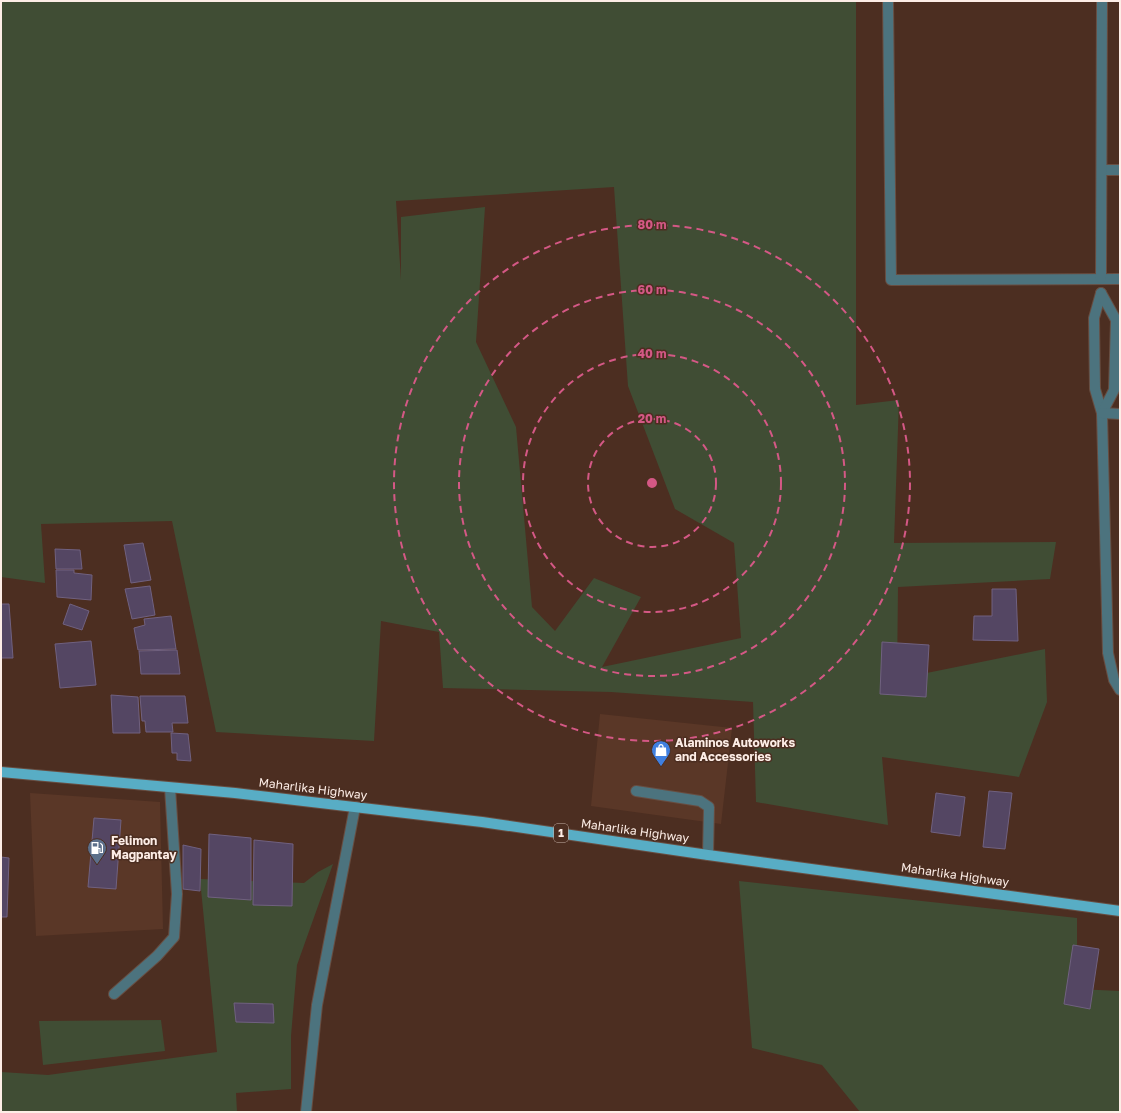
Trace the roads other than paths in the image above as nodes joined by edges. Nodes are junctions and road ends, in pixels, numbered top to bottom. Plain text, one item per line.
1 (888, 1) edge
2 (1102, 1) edge
3 (1102, 170) junction
4 (1120, 170) edge
5 (1101, 278) junction
6 (1120, 279) edge
7 (1101, 293) junction
8 (1102, 413) junction
9 (1120, 414) edge
10 (1120, 690) edge
11 (1, 772) edge
12 (170, 788) junction
13 (636, 791) dead end
14 (356, 807) junction
15 (708, 855) junction
16 (1120, 911) edge
17 (114, 994) dead end
18 (306, 1112) edge

1 - 5 street
2 - 3 street
3 - 4 street
3 - 5 street
5 - 6 street
5 - 7 street
7 - 8 street
7 - 8 street
8 - 9 street
8 - 10 street
11 - 12 main road, Maharlika Highway / 1
12 - 14 main road, Maharlika Highway / 1
12 - 17 street
13 - 15 street
14 - 15 main road, Maharlika Highway / 1
14 - 18 street
15 - 16 main road, Maharlika Highway / 1

